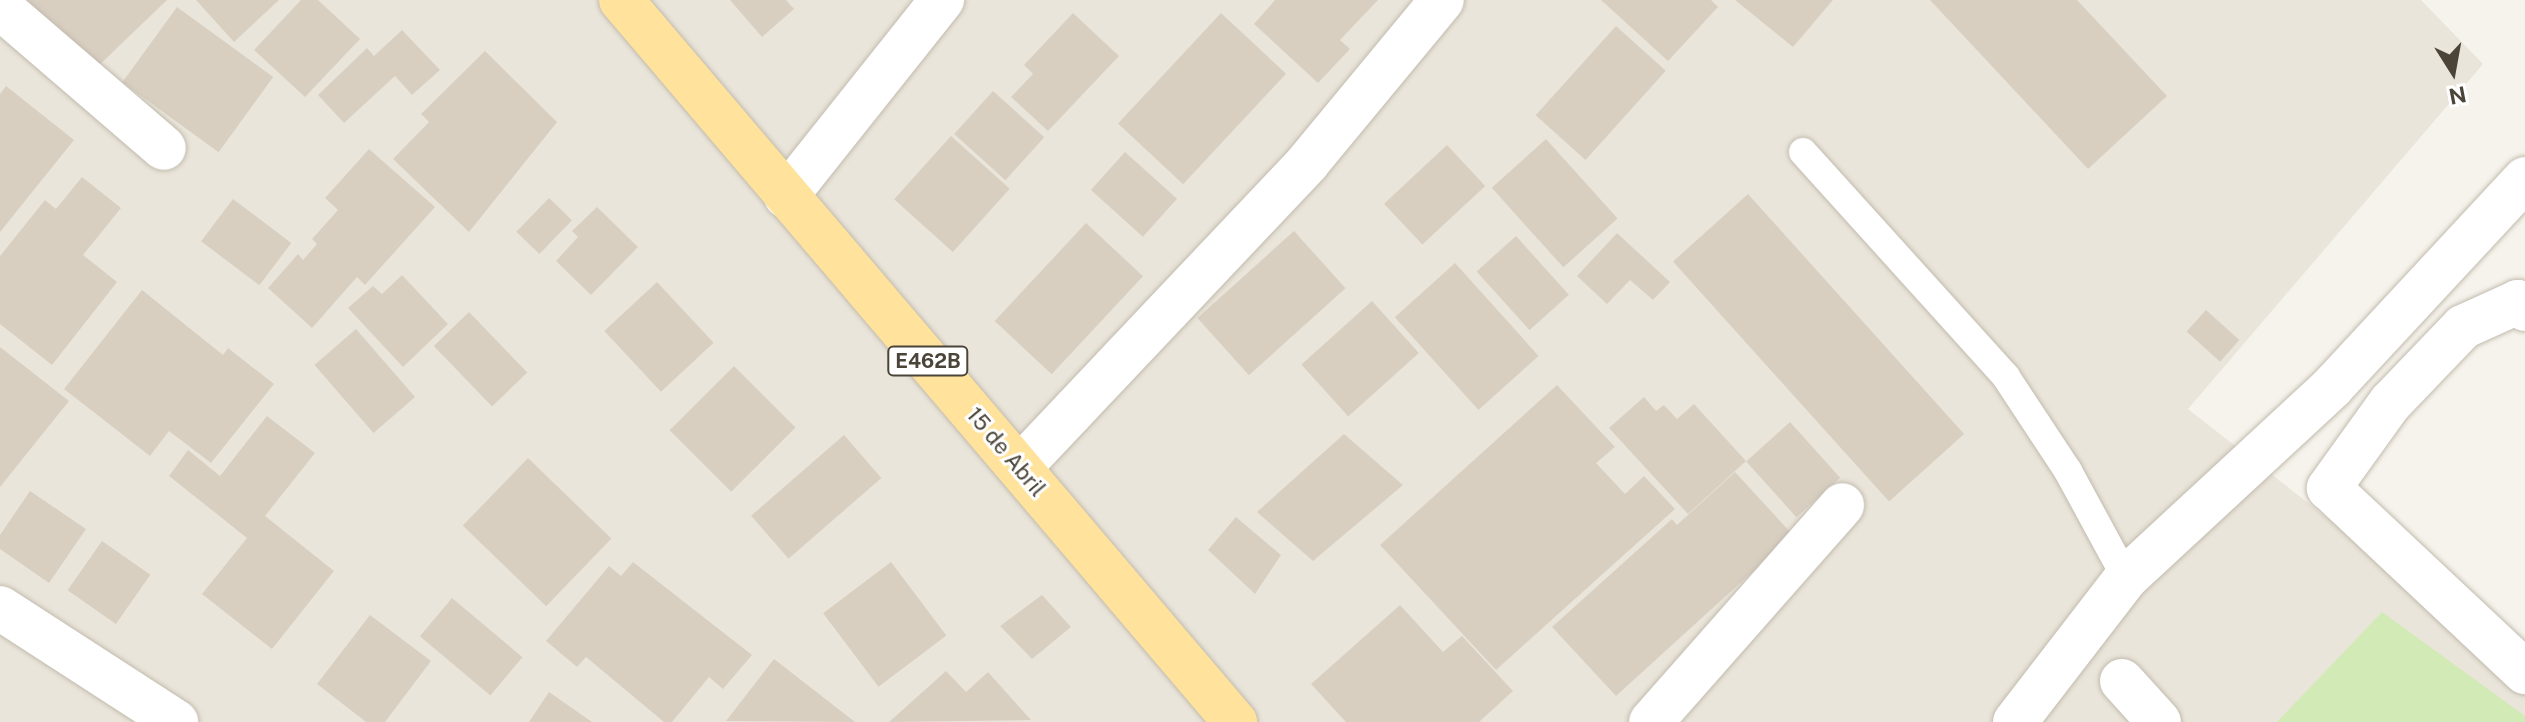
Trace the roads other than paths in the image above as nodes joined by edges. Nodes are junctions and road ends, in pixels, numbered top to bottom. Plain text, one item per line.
1 (942, 0) edge
2 (1442, 0) edge
3 (628, 3) edge
4 (0, 7) edge
5 (164, 148) dead end
6 (1803, 152) dead end
7 (2525, 179) edge
8 (786, 196) junction
9 (2523, 302) edge
10 (1020, 467) junction
11 (1842, 505) dead end
12 (2126, 578) junction
13 (0, 608) edge
14 (2525, 672) edge
15 (2122, 681) dead end
16 (176, 722) edge
17 (1235, 722) edge
18 (1651, 722) edge
19 (2015, 722) edge
20 (2159, 722) edge

1 - 8 street
2 - 10 street
3 - 8 main road, 15 de Abril / E462B
4 - 5 street
6 - 12 lane
7 - 12 street
8 - 10 main road, 15 de Abril / E462B
9 - 14 street
10 - 17 main road, 15 de Abril / E462B
11 - 18 street
12 - 19 street
13 - 16 street
15 - 20 street

